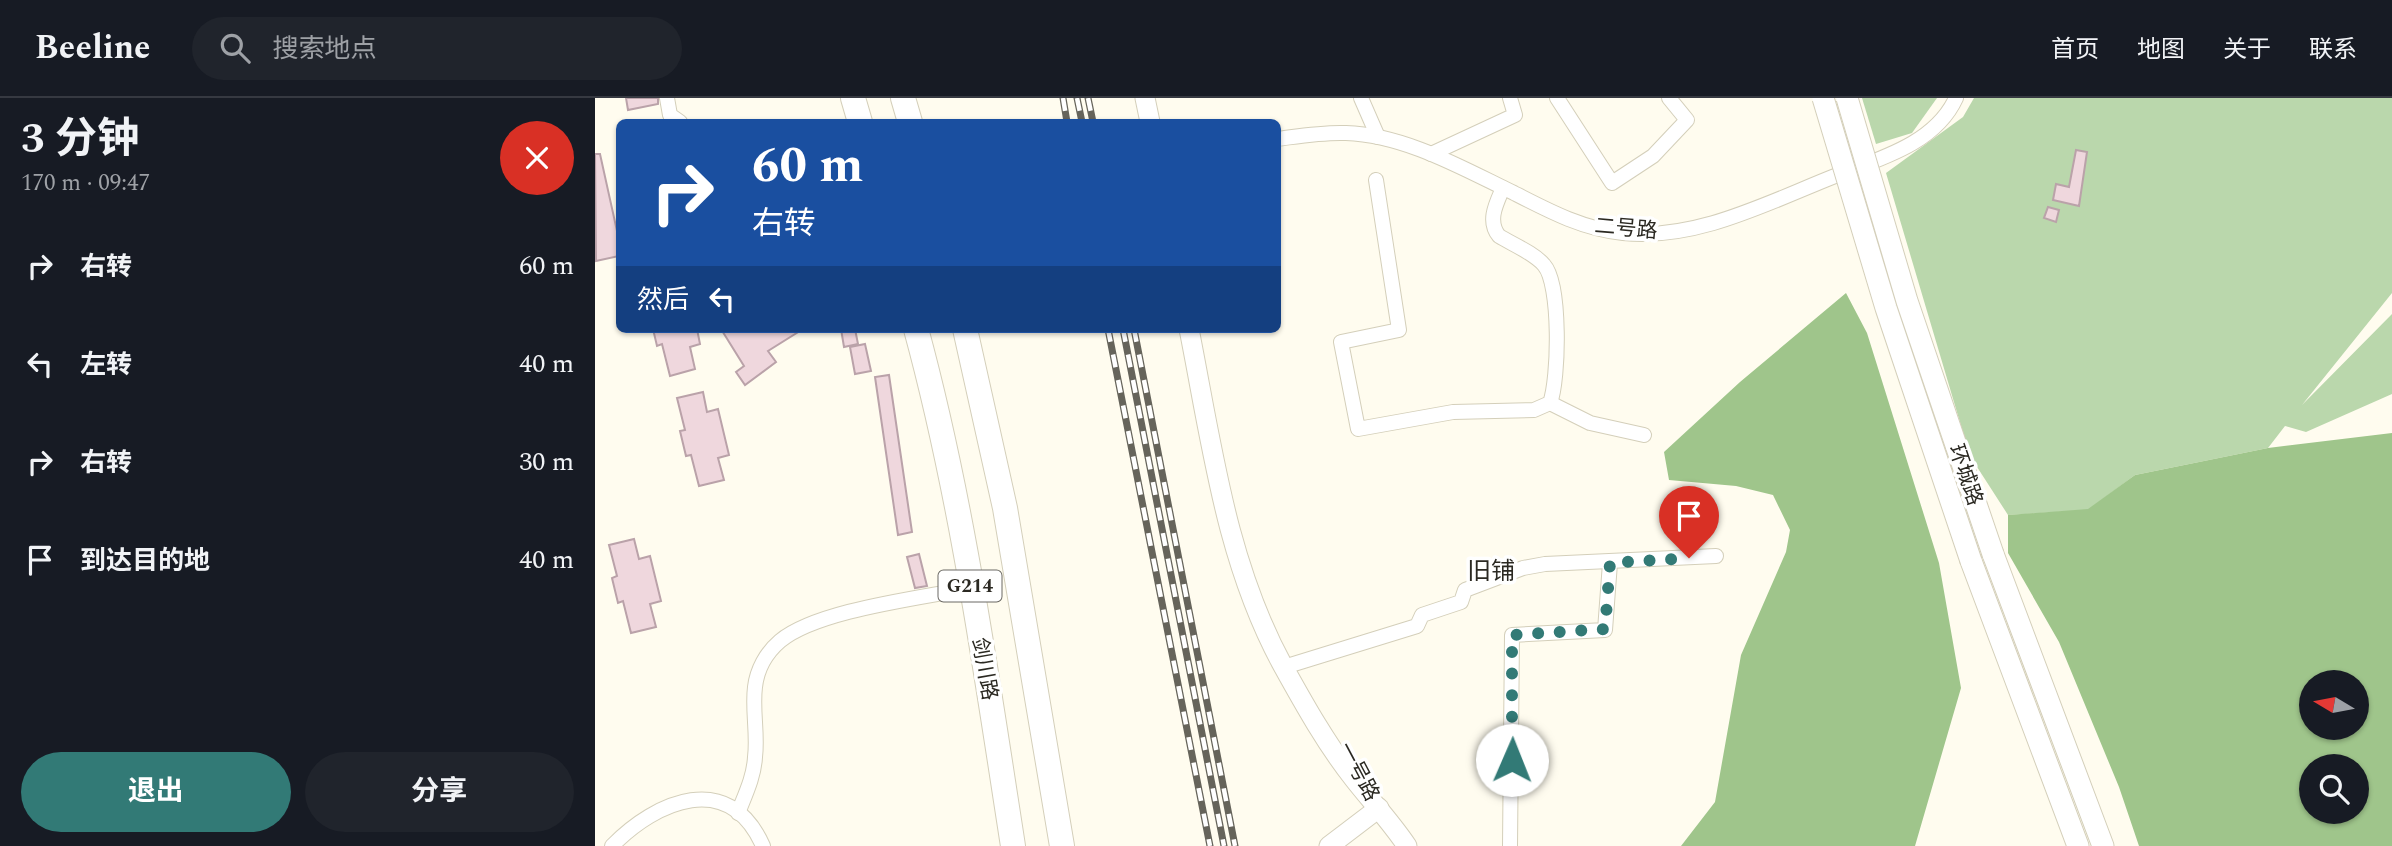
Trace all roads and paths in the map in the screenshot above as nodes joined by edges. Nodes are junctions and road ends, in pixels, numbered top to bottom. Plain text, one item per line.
1 (667, 98) edge
2 (853, 98) edge
3 (903, 98) edge
4 (1145, 98) edge
5 (1157, 98) edge
6 (1361, 98) edge
7 (1510, 98) edge
8 (1557, 98) edge
9 (1669, 98) edge
10 (1812, 98) edge
11 (1823, 98) edge
12 (1847, 98) edge
13 (1957, 98) edge
14 (675, 119) edge
15 (859, 119) edge
16 (909, 119) edge
17 (1149, 119) edge
18 (1161, 119) edge
19 (1378, 137) junction
20 (1281, 138) edge
21 (1431, 154) junction
22 (1840, 174) junction
23 (1376, 180) dead end
24 (1503, 188) junction
25 (917, 333) edge
26 (966, 333) edge
27 (1190, 333) edge
28 (1202, 333) edge
29 (1550, 403) junction
30 (1644, 435) dead end
31 (1716, 556) dead end
32 (1610, 563) junction
33 (970, 587) junction
34 (1290, 666) junction
35 (1379, 808) junction
36 (738, 813) junction
37 (612, 846) edge
38 (763, 846) edge
39 (1013, 846) edge
40 (1062, 846) edge
41 (1329, 846) edge
42 (1407, 846) edge
43 (1510, 846) edge
44 (2078, 846) edge
45 (2103, 846) edge

1 - 14 street
2 - 15 highway
3 - 16 highway
4 - 17 street
5 - 18 street
6 - 19 street
7 - 21 street
8 - 9 street
10 - 22 street
11 - 44 main road, 环城路, bridge
12 - 45 main road, 环城路, bridge
13 - 22 street, 二号路
19 - 20 street, 二号路
19 - 21 street, 二号路
21 - 24 street, 二号路
22 - 24 street, 二号路
23 - 29 street
24 - 29 street
25 - 33 highway, 剑川路 / G214
26 - 40 highway, G214
27 - 34 street, 一号路
28 - 34 street, 一号路
29 - 30 street
31 - 32 street
32 - 34 street
32 - 43 street
33 - 36 street
33 - 39 highway, 剑川路 / G214
34 - 35 street, 一号路
35 - 41 street
35 - 42 street, 一号路
36 - 37 street
36 - 38 street

